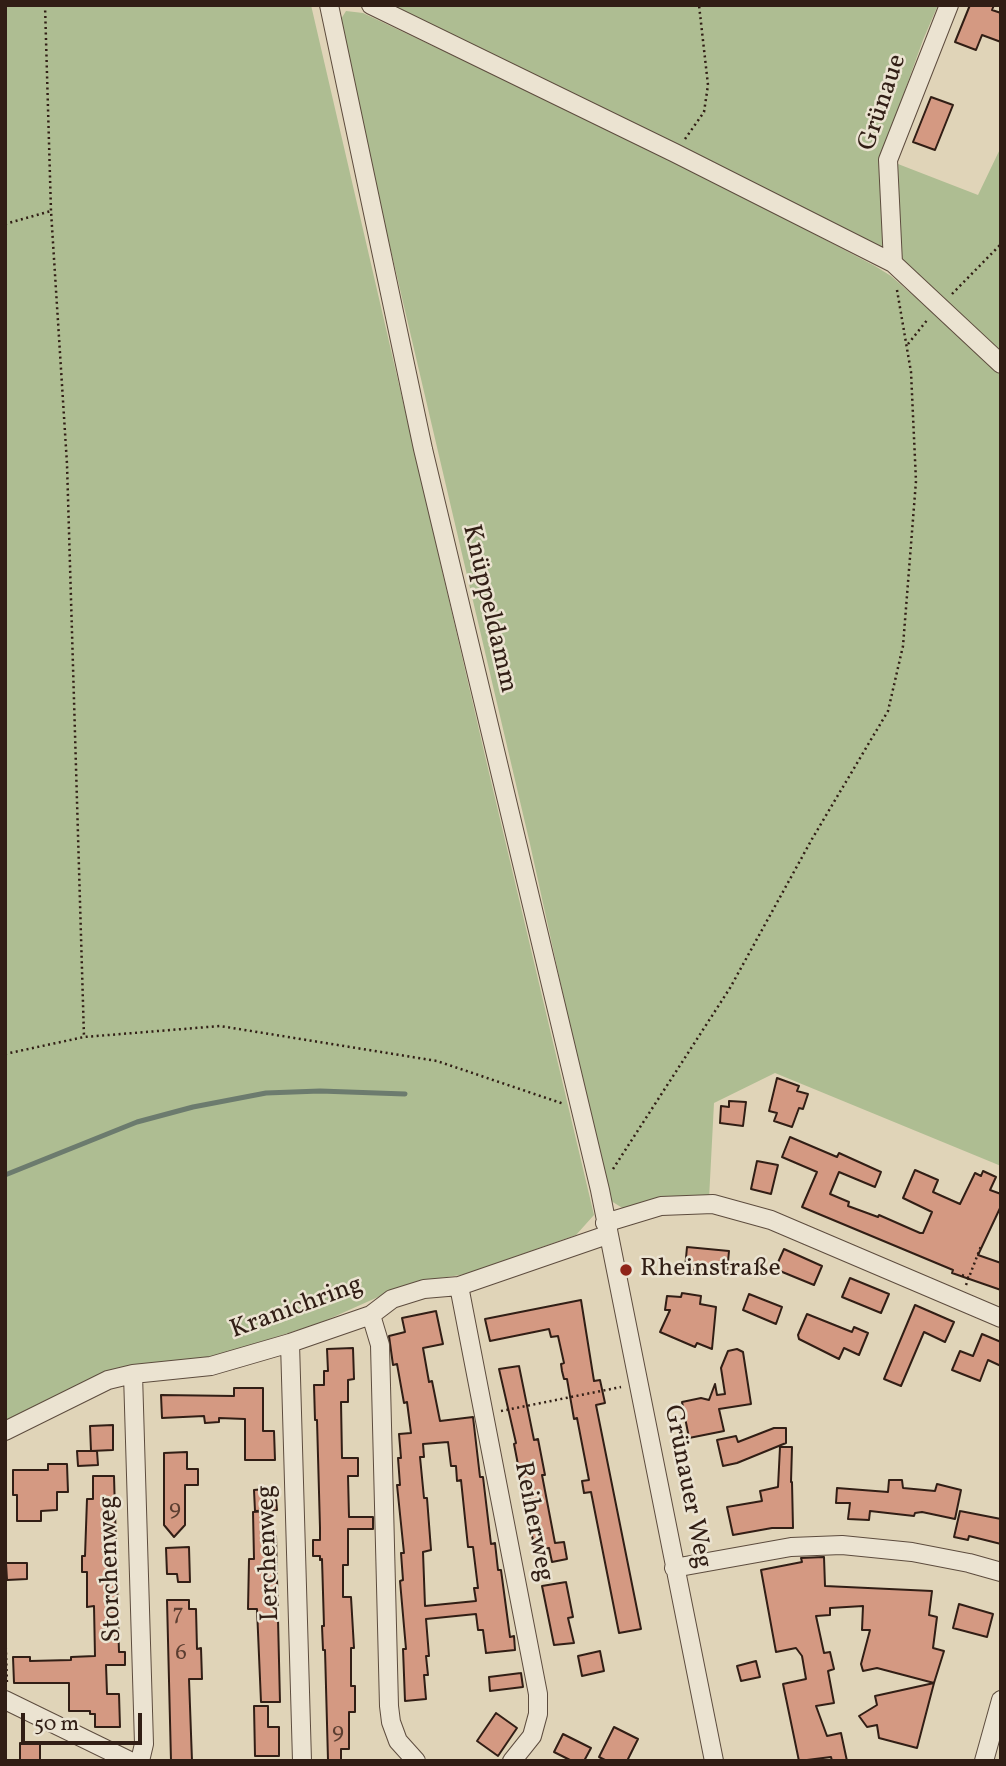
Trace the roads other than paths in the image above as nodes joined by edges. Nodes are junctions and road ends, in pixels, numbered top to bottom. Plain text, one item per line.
1 (329, 5) edge
2 (371, 5) edge
3 (948, 5) edge
4 (893, 263) junction
5 (1001, 364) edge
6 (606, 1229) junction
7 (459, 1286) junction
8 (371, 1315) junction
9 (1001, 1318) edge
10 (290, 1343) junction
11 (133, 1374) junction
12 (5, 1431) edge
13 (674, 1568) junction
14 (1001, 1572) edge
15 (6, 1700) edge
16 (1001, 1700) edge
17 (130, 1761) edge
18 (140, 1761) edge
19 (302, 1761) edge
20 (416, 1761) edge
21 (512, 1761) edge
22 (714, 1761) edge
23 (984, 1761) edge

1 - 6 street, Knüppeldamm
2 - 4 street
3 - 4 street, Grünaue
4 - 5 street
6 - 7 street, Kranichring
6 - 9 street
6 - 13 street, Grünauer Weg
7 - 8 street, Kranichring
7 - 21 street, Reiherweg
8 - 10 street, Kranichring
8 - 20 street
10 - 11 street, Kranichring
10 - 19 street, Lerchenweg
11 - 12 street, Kranichring
11 - 18 street, Storchenweg
13 - 14 street
13 - 22 street, Grünauer Weg
15 - 17 street
16 - 23 street

